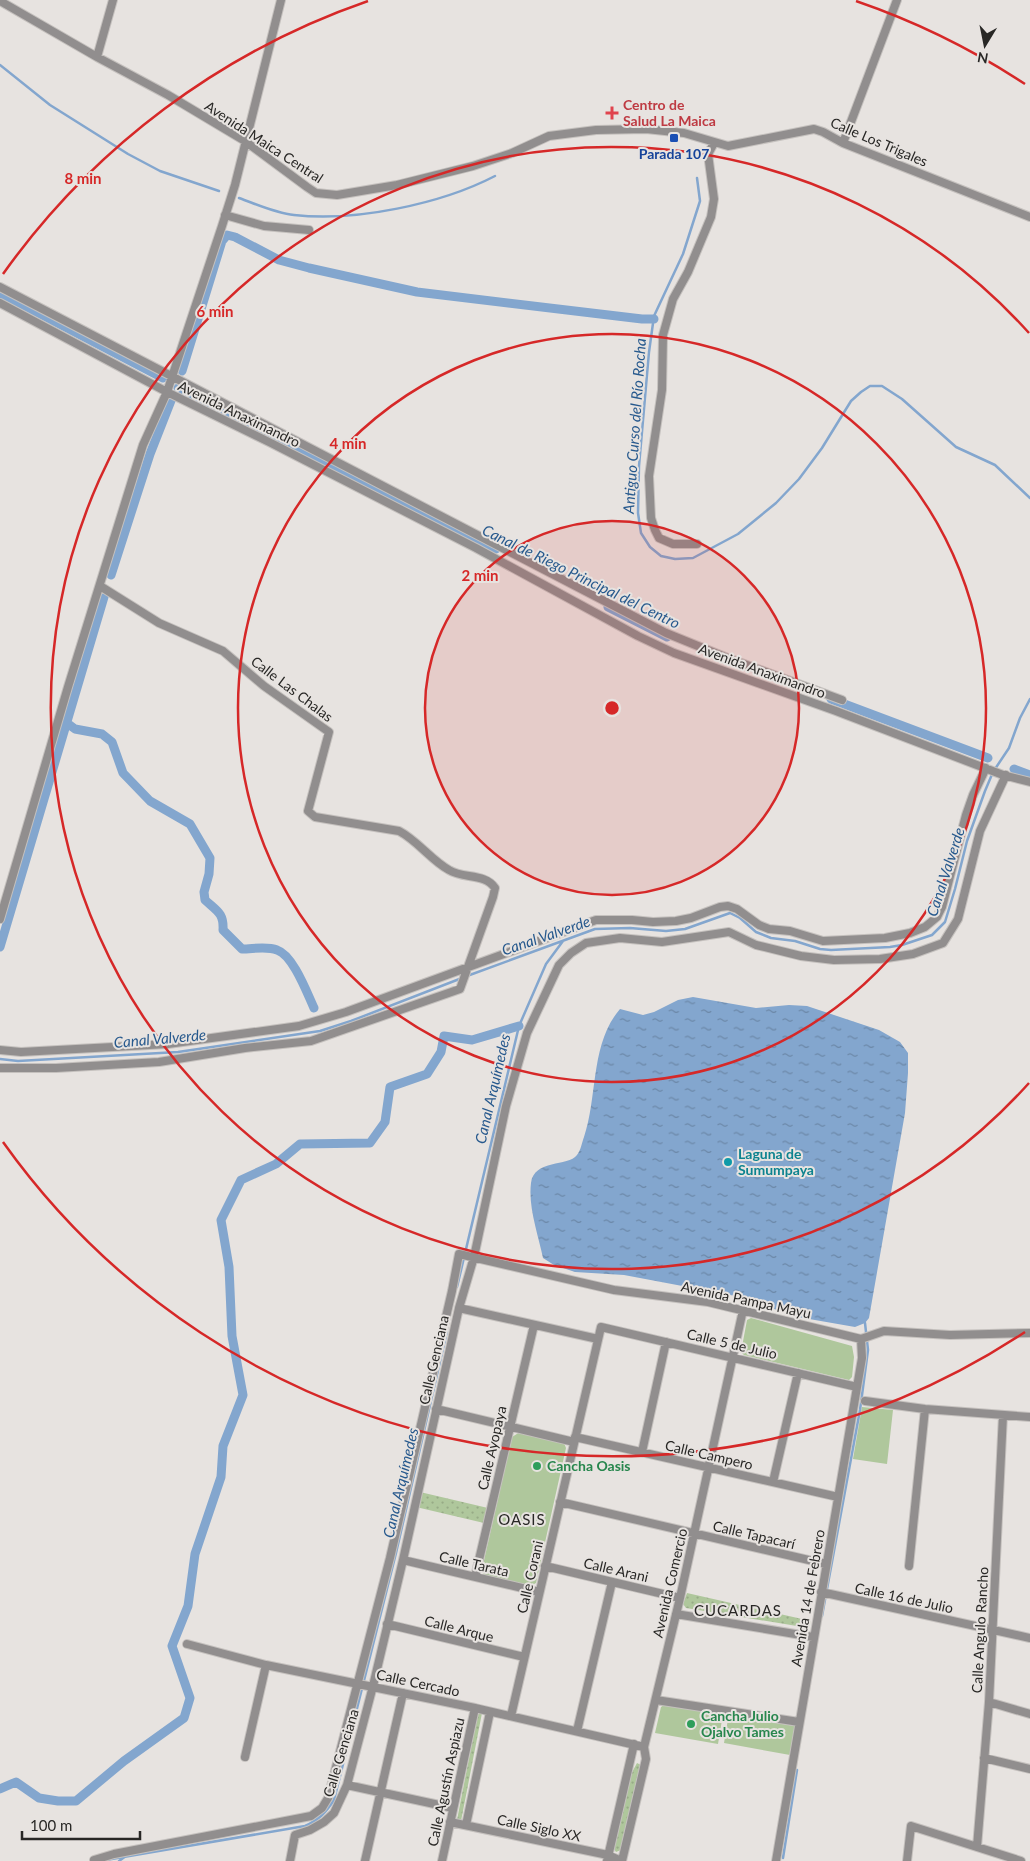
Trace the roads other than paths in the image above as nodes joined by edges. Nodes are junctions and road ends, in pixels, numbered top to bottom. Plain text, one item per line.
1 (113, 0) edge
2 (281, 0) edge
3 (897, 0) edge
4 (0, 1) edge
5 (97, 57) junction
6 (684, 134) joint
7 (244, 141) junction
8 (714, 143) junction
9 (843, 143) junction
10 (225, 215) junction
11 (1030, 217) edge
12 (309, 230) dead end
13 (0, 287) edge
14 (0, 303) edge
15 (172, 377) junction
16 (167, 392) junction
17 (697, 544) dead end
18 (100, 586) junction
19 (842, 700) dead end
20 (990, 770) junction
21 (1004, 775) junction
22 (1030, 782) edge
23 (0, 919) edge
24 (469, 966) junction
25 (0, 1050) edge
26 (0, 1068) edge
27 (467, 1256) junction
28 (459, 1308) junction
29 (743, 1310) junction
30 (534, 1324) junction
31 (601, 1326) joint
32 (1030, 1333) edge
33 (861, 1338) junction
34 (598, 1339) junction
35 (666, 1342) junction
36 (732, 1357) junction
37 (798, 1373) junction
38 (857, 1386) junction
39 (865, 1401) dead end
40 (436, 1409) junction
41 (925, 1409) junction
42 (1003, 1415) junction
43 (1030, 1416) edge
44 (510, 1427) junction
45 (574, 1440) junction
46 (642, 1452) junction
47 (708, 1467) junction
48 (773, 1482) junction
49 (838, 1496) junction
50 (560, 1502) junction
51 (693, 1534) junction
52 (403, 1560) junction
53 (826, 1564) junction
54 (545, 1566) junction
55 (909, 1566) dead end
56 (475, 1577) junction
57 (612, 1582) junction
58 (540, 1592) junction
59 (825, 1593) junction
60 (680, 1598) junction
61 (676, 1614) junction
62 (387, 1624) junction
63 (992, 1630) junction
64 (813, 1637) junction
65 (1030, 1638) edge
66 (187, 1644) dead end
67 (524, 1657) junction
68 (266, 1665) junction
69 (365, 1685) junction
70 (403, 1693) junction
71 (656, 1700) junction
72 (989, 1702) junction
73 (475, 1708) junction
74 (490, 1712) junction
75 (1030, 1714) edge
76 (511, 1716) junction
77 (799, 1722) junction
78 (577, 1732) junction
79 (634, 1744) junction
80 (644, 1747) junction
81 (245, 1757) dead end
82 (984, 1758) junction
83 (1030, 1769) edge
84 (347, 1785) junction
85 (380, 1792) junction
86 (454, 1808) junction
87 (450, 1822) junction
88 (466, 1825) junction
89 (977, 1847) junction
90 (607, 1858) edge
91 (94, 1860) edge
92 (290, 1861) edge
93 (365, 1861) edge
94 (442, 1861) edge
95 (622, 1861) edge
96 (776, 1861) edge
97 (907, 1861) edge
98 (1022, 1861) edge

1 - 5 street
2 - 7 street
3 - 9 street
4 - 5 street, Avenida Maica Central
5 - 7 street, Avenida Maica Central
6 - 7 street, Avenida Maica Central
6 - 8 street, Calle Los Trigales
7 - 10 street
8 - 9 street, Calle Los Trigales
8 - 17 street
9 - 11 street, Calle Los Trigales
10 - 12 street
10 - 15 street
13 - 15 street, Avenida Anaximandro
14 - 16 street, Avenida Anaximandro
15 - 16 street
15 - 19 street, Avenida Anaximandro
16 - 18 street
16 - 20 street, Avenida Anaximandro
18 - 23 street
18 - 24 street, Calle Las Chalas
20 - 21 street, Avenida Anaximandro
20 - 24 street
21 - 22 street, Avenida Anaximandro
21 - 27 street, Calle Genciana
24 - 25 street
24 - 26 street
27 - 28 street, Calle Genciana
27 - 29 street, Avenida Pampa Mayu
27 - 69 street, Calle Genciana
28 - 30 street
28 - 40 street, Calle Genciana
29 - 33 street, Avenida Pampa Mayu
29 - 36 street, Avenida Comercio
30 - 34 street
30 - 44 street, Calle Ayopaya
31 - 34 street, Calle Corani
31 - 35 street, Calle 5 de Julio
32 - 33 street, Avenida Pampa Mayu
33 - 38 street, Avenida 14 de Febrero
34 - 45 street, Calle Corani
35 - 36 street, Calle 5 de Julio
35 - 46 street
36 - 37 street, Calle 5 de Julio
36 - 47 street, Avenida Comercio
37 - 38 street, Calle 5 de Julio
37 - 48 street
38 - 49 street, Avenida 14 de Febrero
39 - 41 street
40 - 44 street, Calle Campero
40 - 52 street, Calle Genciana
41 - 42 street
41 - 55 street
42 - 43 street
42 - 63 street, Calle Angulo Rancho
44 - 45 street, Calle Campero
44 - 56 street, Calle Ayopaya
45 - 46 street, Calle Campero
45 - 50 street, Calle Corani
46 - 47 street, Calle Campero
47 - 48 street, Calle Campero
47 - 51 street, Avenida Comercio
48 - 49 street, Calle Campero
49 - 53 street, Avenida 14 de Febrero
50 - 51 street, Calle Tapacarí
50 - 54 street, Calle Corani
51 - 53 street, Calle Tapacarí
51 - 60 street, Avenida Comercio
52 - 56 street, Calle Tarata
52 - 62 street, Calle Genciana
53 - 59 street, Avenida 14 de Febrero
54 - 57 street, Calle Arani
54 - 58 street, Calle Corani
56 - 58 street, Calle Tarata
57 - 60 street, Calle Arani
57 - 78 street
58 - 67 street, Calle Corani
59 - 63 street, Calle 16 de Julio
59 - 64 street, Avenida 14 de Febrero
60 - 61 street, Avenida Comercio
61 - 64 street
61 - 71 street, Avenida Comercio
62 - 67 street, Calle Arque
62 - 69 street, Calle Genciana
63 - 65 street, Calle 16 de Julio
63 - 72 street, Calle Angulo Rancho
64 - 77 street, Avenida 14 de Febrero
66 - 68 street, Calle Cercado
67 - 76 street, Calle Corani
68 - 69 street, Calle Cercado
68 - 81 street
69 - 70 street, Calle Cercado
69 - 84 street, Calle Genciana
69 - 91 street, Calle Genciana
70 - 73 street, Calle Cercado
70 - 85 street
71 - 77 street
71 - 80 street, Avenida Comercio
72 - 75 street
72 - 82 street, Calle Angulo Rancho
73 - 74 street, Calle Cercado
73 - 86 street, Calle Agustín Aspiazu
74 - 76 street, Calle Cercado
74 - 88 street, Calle Agustín Aspiazu
76 - 78 street, Calle Cercado
77 - 96 street, Avenida 14 de Febrero
78 - 79 street, Calle Cercado
79 - 80 street, Calle Cercado
79 - 90 street
80 - 95 street, Avenida Comercio
82 - 83 street
82 - 89 street, Calle Angulo Rancho
84 - 85 street
84 - 92 street, Calle Genciana
85 - 86 street
85 - 93 street
86 - 87 street, Calle Agustín Aspiazu
87 - 88 street, Calle Siglo XX
87 - 94 street, Calle Agustín Aspiazu
88 - 90 street, Calle Siglo XX
89 - 97 street
89 - 98 street
90 - 95 street, Calle Siglo XX

